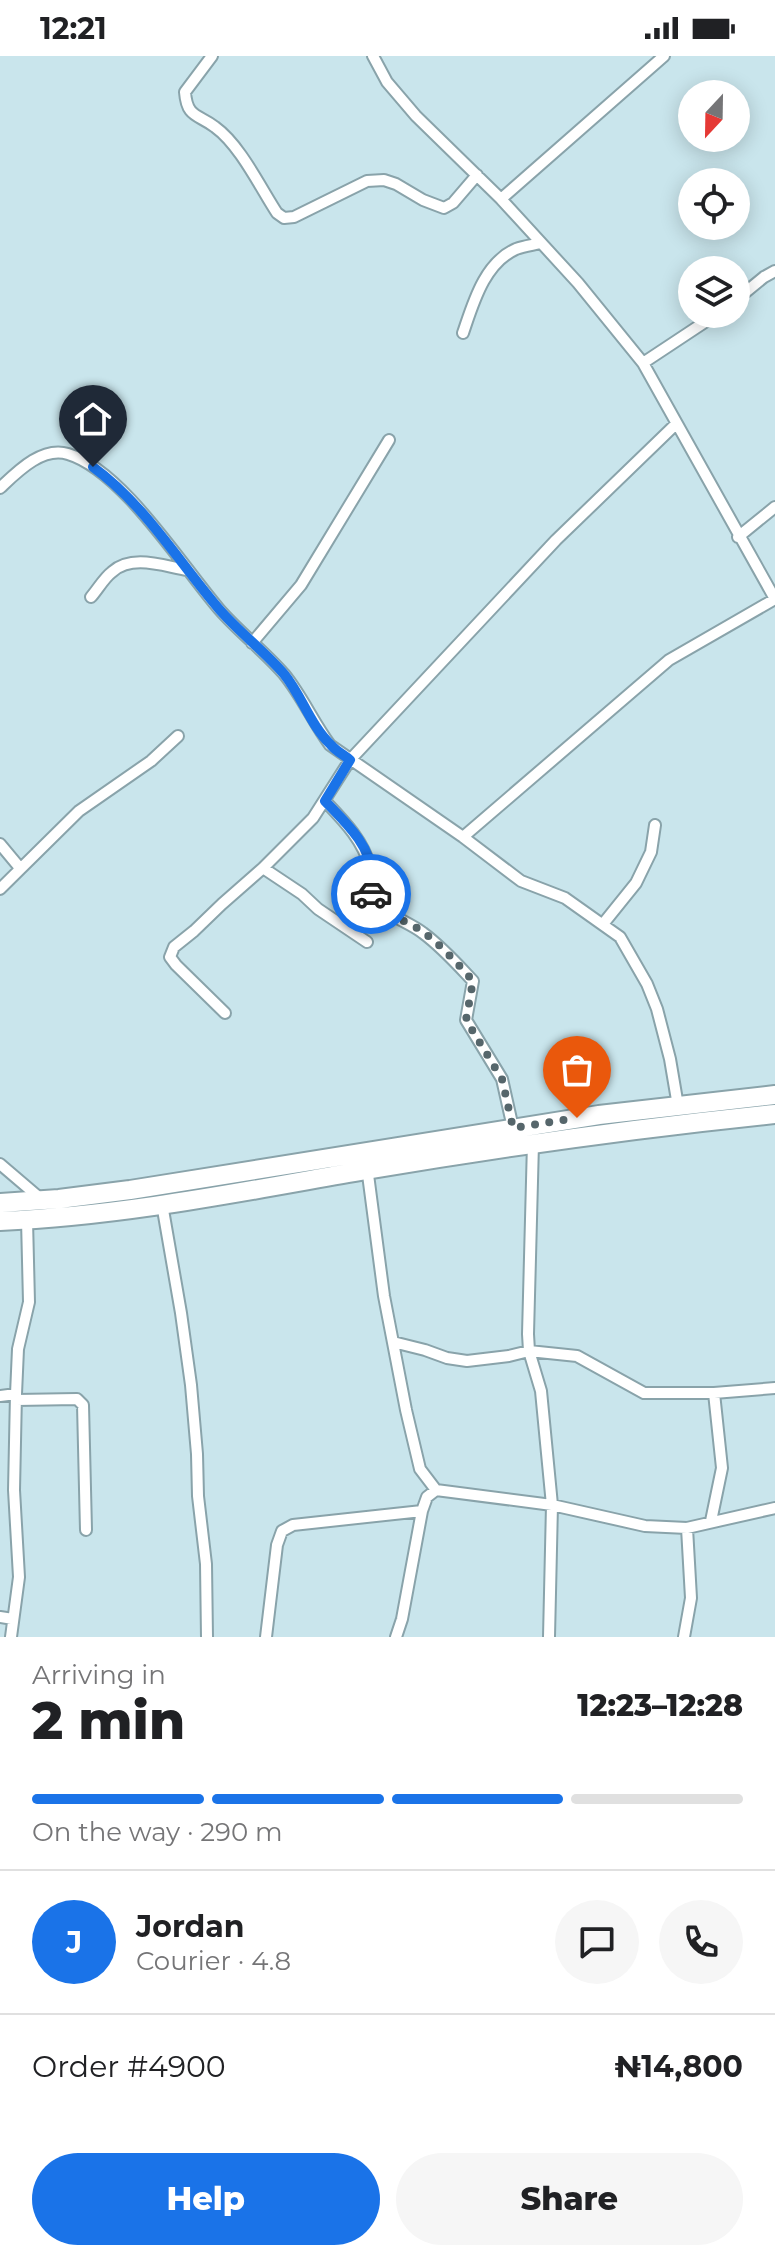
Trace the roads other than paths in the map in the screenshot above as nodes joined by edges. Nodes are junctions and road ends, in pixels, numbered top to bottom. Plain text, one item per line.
1 (212, 56) edge
2 (373, 56) edge
3 (664, 56) edge
4 (477, 175) junction
5 (501, 199) junction
6 (541, 243) junction
7 (775, 271) edge
8 (750, 288) edge
9 (696, 328) edge
10 (463, 333) dead end
11 (643, 363) junction
12 (676, 424) junction
13 (389, 440) dead end
14 (0, 488) edge
15 (775, 507) edge
16 (738, 537) junction
17 (187, 570) junction
18 (91, 597) dead end
19 (775, 599) edge
20 (252, 643) junction
21 (178, 736) dead end
22 (350, 760) junction
23 (325, 801) junction
24 (655, 825) dead end
25 (463, 837) junction
26 (0, 844) edge
27 (20, 868) junction
28 (263, 868) junction
29 (0, 889) edge
30 (603, 924) junction
31 (367, 942) dead end
32 (225, 1013) dead end
33 (775, 1095) edge
34 (678, 1106) junction
35 (775, 1114) edge
36 (513, 1128) junction
37 (533, 1143) junction
38 (366, 1161) junction
39 (0, 1164) edge
40 (42, 1201) junction
41 (0, 1203) edge
42 (162, 1204) junction
43 (27, 1220) junction
44 (0, 1221) edge
45 (393, 1342) junction
46 (529, 1351) junction
47 (775, 1388) edge
48 (714, 1393) junction
49 (0, 1396) edge
50 (16, 1397) junction
51 (436, 1490) junction
52 (552, 1505) junction
53 (775, 1508) edge
54 (422, 1511) junction
55 (711, 1521) junction
56 (687, 1528) junction
57 (86, 1530) dead end
58 (0, 1617) edge
59 (13, 1619) junction
60 (11, 1637) edge
61 (207, 1637) edge
62 (266, 1637) edge
63 (396, 1637) edge
64 (549, 1637) edge
65 (684, 1637) edge

1 - 4 street
2 - 4 street
3 - 5 street
4 - 5 street
5 - 6 street
6 - 10 street
6 - 11 street
7 - 8 street
9 - 11 street
11 - 12 street
12 - 16 street
12 - 22 street
13 - 20 street
14 - 17 street
15 - 16 street
16 - 19 street
17 - 18 street
17 - 20 street
19 - 25 street
20 - 22 street
21 - 27 street
22 - 23 street
22 - 25 street
23 - 28 street
23 - 36 street
24 - 30 street
25 - 30 street
26 - 27 street
27 - 29 street
28 - 31 street
28 - 32 street
30 - 34 street
33 - 34 highway
34 - 36 highway
35 - 37 highway
36 - 38 highway
37 - 38 highway
37 - 46 street
38 - 40 highway
38 - 42 highway
38 - 45 street
39 - 40 street
40 - 41 highway
42 - 43 highway
42 - 61 street
43 - 44 highway
43 - 50 street
45 - 46 street
45 - 51 street
46 - 48 street
46 - 52 street
47 - 48 street
48 - 55 street
49 - 50 street
50 - 57 street
50 - 59 street
51 - 52 street
51 - 54 street
52 - 56 street
52 - 64 street
53 - 55 street
54 - 62 street
54 - 63 street
55 - 56 street
56 - 65 street
58 - 59 street
59 - 60 street

